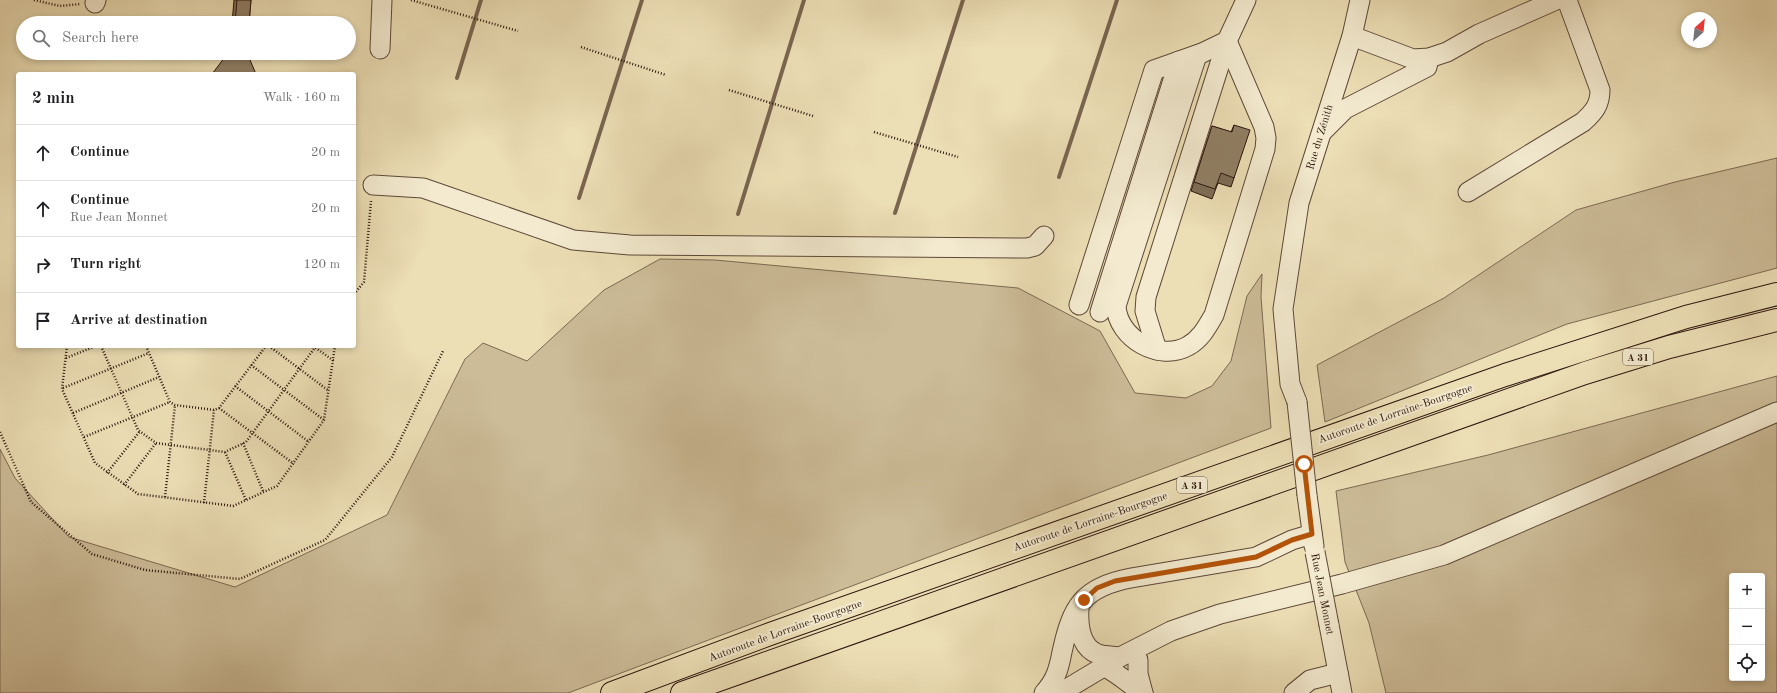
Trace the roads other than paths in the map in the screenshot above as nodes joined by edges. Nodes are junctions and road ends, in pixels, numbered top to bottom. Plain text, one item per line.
1 (382, 0) edge
2 (1246, 0) edge
3 (1360, 0) edge
4 (1556, 0) edge
5 (1567, 0) edge
6 (1352, 36) junction
7 (1227, 41) junction
8 (380, 49) dead end
9 (1197, 55) junction
10 (1429, 58) junction
11 (1179, 61) junction
12 (1320, 135) junction
13 (373, 185) road end
14 (1468, 192) dead end
15 (1044, 236) dead end
16 (1777, 294) edge
17 (1078, 305) dead end
18 (1100, 312) dead end
19 (1777, 320) edge
20 (1157, 350) junction
21 (1777, 412) edge
22 (1307, 495) joint
23 (1314, 543) junction
24 (1078, 607) junction
25 (1120, 665) junction
26 (1338, 673) junction
27 (612, 693) edge
28 (682, 693) edge
29 (1044, 693) edge
30 (1060, 693) edge
31 (1083, 693) edge
32 (1143, 693) edge
33 (1294, 693) edge
34 (1342, 693) edge

1 - 8 street
2 - 7 street
3 - 6 street, Rue du Zénith
4 - 10 street
5 - 14 street
6 - 10 street
6 - 12 street, Rue du Zénith
7 - 9 street
7 - 20 street
7 - 20 street
9 - 11 street
9 - 20 street
10 - 12 street
11 - 17 street
11 - 18 street
12 - 22 street, Rue du Zénith, bridge
13 - 15 street
16 - 27 highway, Autoroute de Lorraine-Bourgogne / A 31
19 - 28 highway, A 31
21 - 25 street
22 - 23 street, Rue Jean Monnet
23 - 24 street
23 - 26 street, Rue Jean Monnet, bridge
24 - 25 street
24 - 29 street
25 - 30 street
25 - 31 street
25 - 32 street
26 - 33 street
26 - 34 street, Rue Jean Monnet

